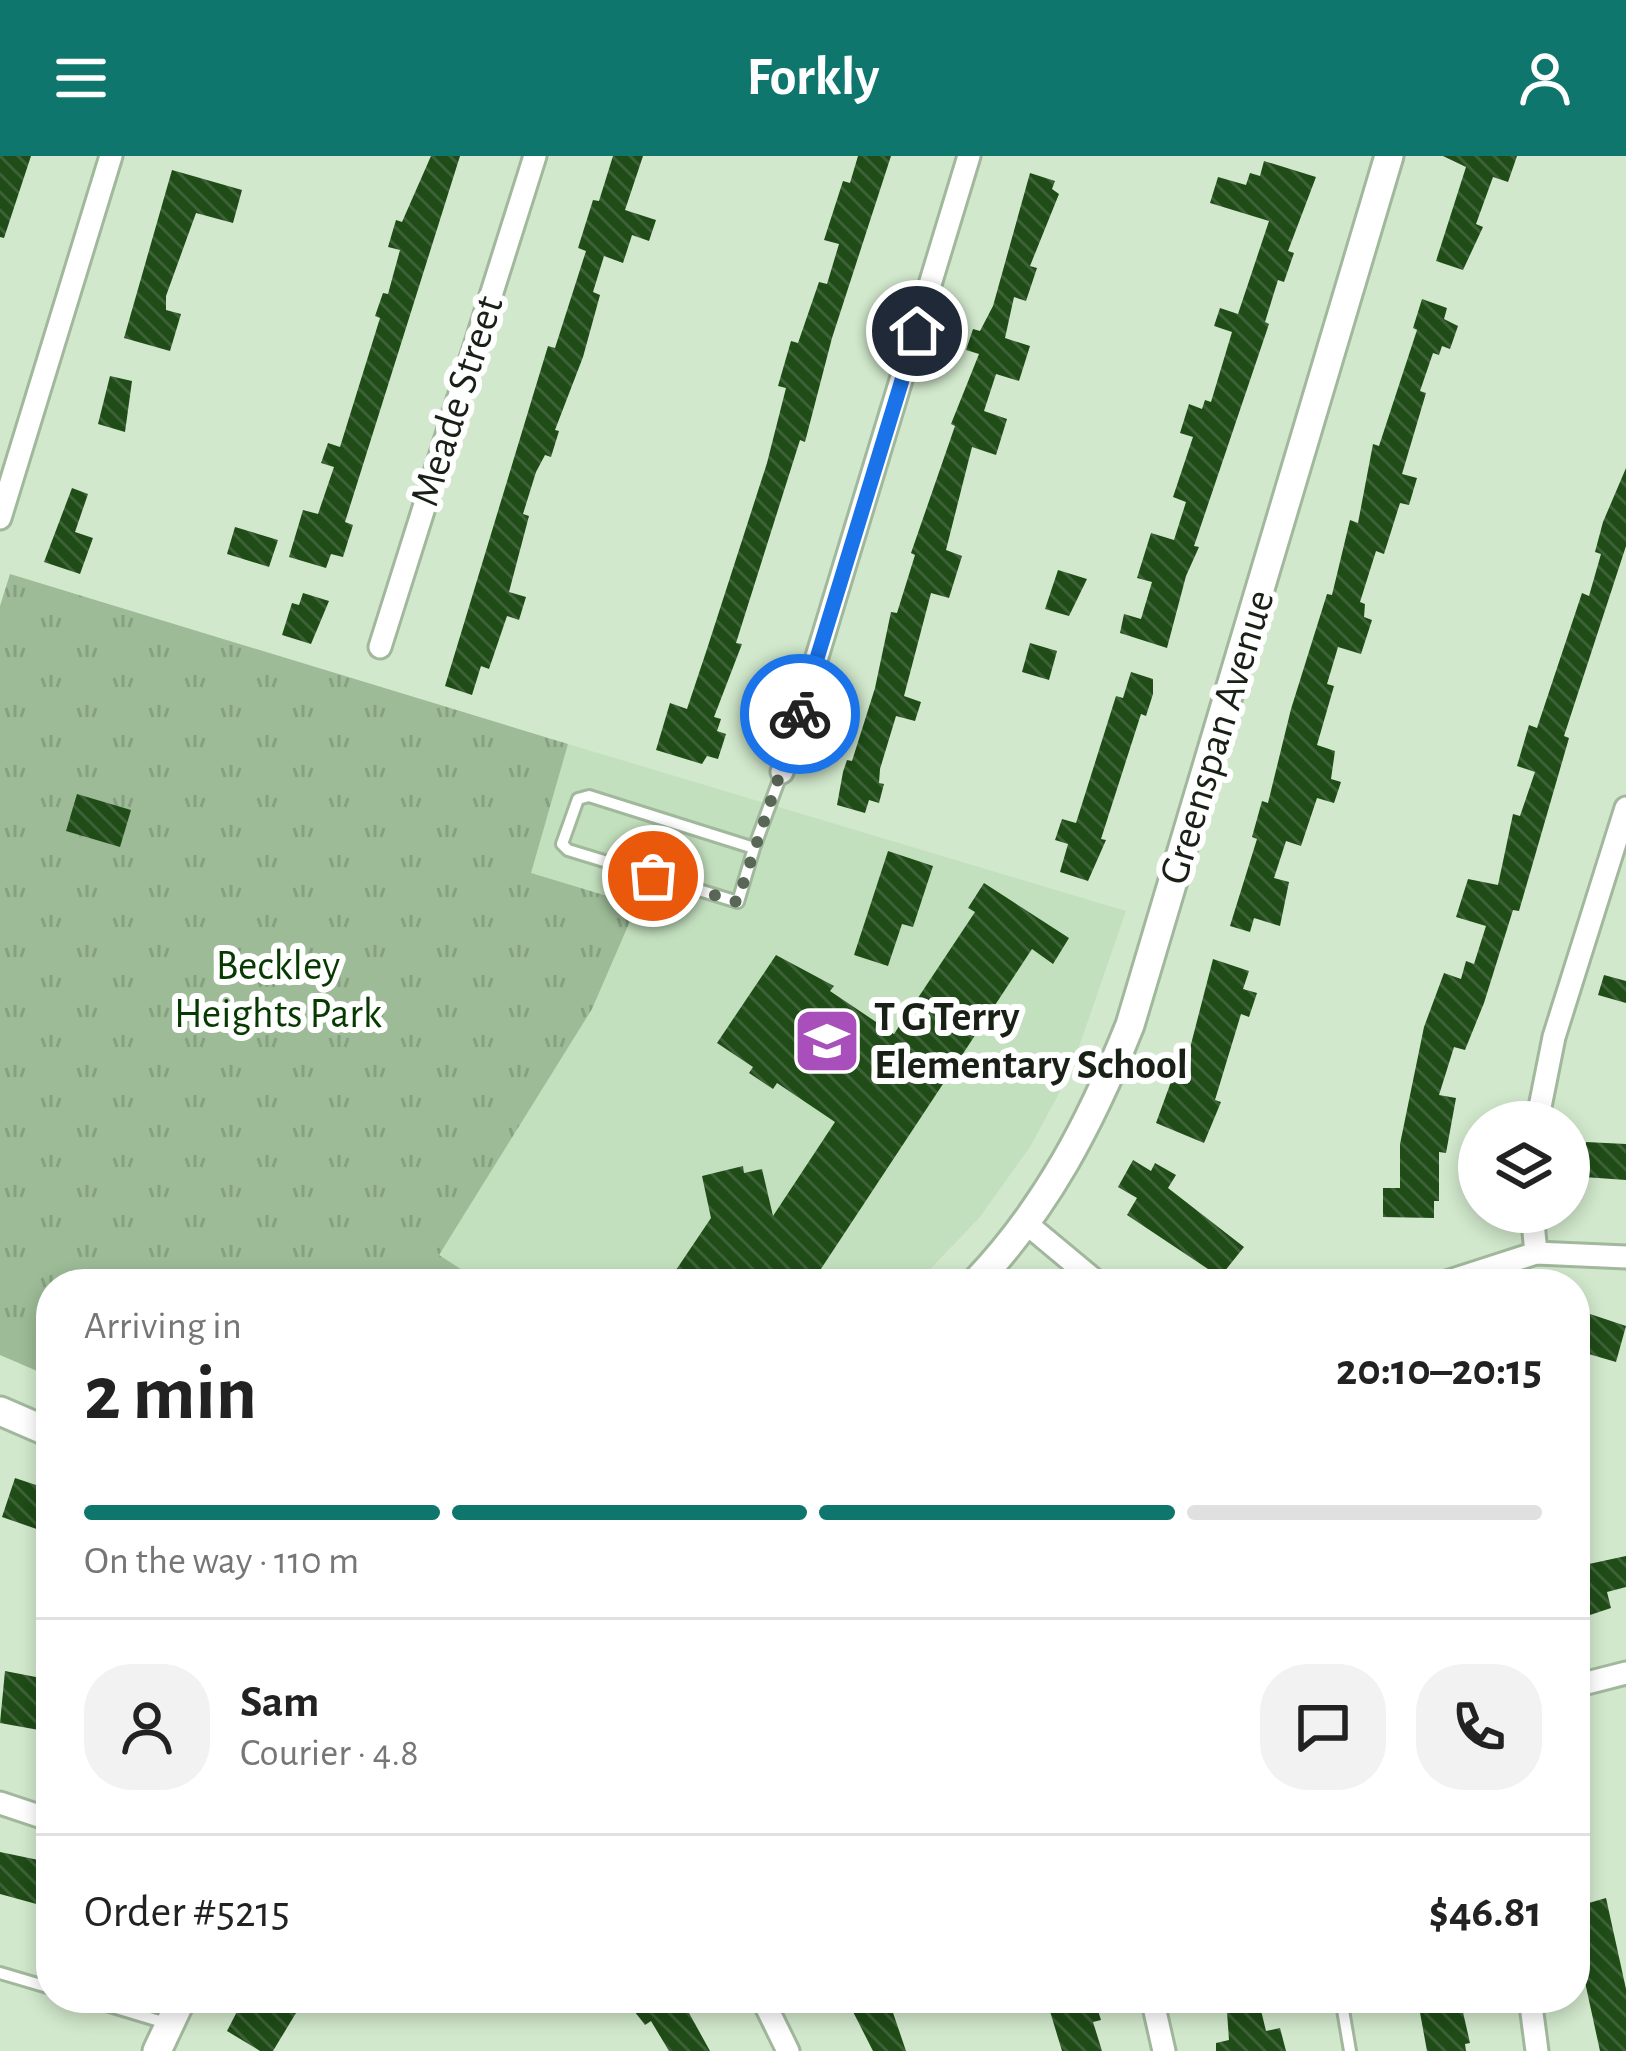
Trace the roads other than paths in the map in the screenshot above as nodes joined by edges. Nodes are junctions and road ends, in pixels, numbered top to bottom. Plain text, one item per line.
1 (111, 156) edge
2 (535, 156) edge
3 (969, 156) edge
4 (1389, 156) edge
5 (0, 518) edge
6 (380, 647) dead end
7 (782, 772) joint
8 (1626, 808) edge
9 (754, 848) junction
10 (1541, 1101) edge
11 (1027, 1224) junction
12 (1534, 1233) edge
13 (1536, 1253) junction
14 (1626, 1257) edge
15 (987, 1269) edge
16 (1081, 1269) edge
17 (1486, 1269) edge
18 (0, 1412) edge
19 (36, 1427) edge
20 (1626, 1673) edge
21 (1590, 1683) edge
22 (0, 1803) edge
23 (36, 1815) edge
24 (0, 1973) edge
25 (36, 1984) edge
26 (133, 2013) edge
27 (175, 2013) edge
28 (769, 2013) edge
29 (1155, 2013) edge
30 (1344, 2013) edge
31 (1532, 2013) edge
32 (170, 2024) junction
33 (158, 2051) edge
34 (788, 2051) edge
35 (1164, 2051) edge
36 (1350, 2051) edge
37 (1537, 2051) edge

1 - 5 street
2 - 6 street, Meade Street
3 - 7 street
4 - 11 street, Greenspan Avenue
7 - 9 lane
8 - 10 street
9 - 9 lane
11 - 15 street, Greenspan Avenue
11 - 16 street
12 - 13 street
13 - 14 street
13 - 17 street
18 - 19 street
20 - 21 street
22 - 23 street
24 - 25 lane
26 - 32 lane
27 - 32 street
28 - 34 street
29 - 35 street
30 - 36 lane
31 - 37 street
32 - 33 street

